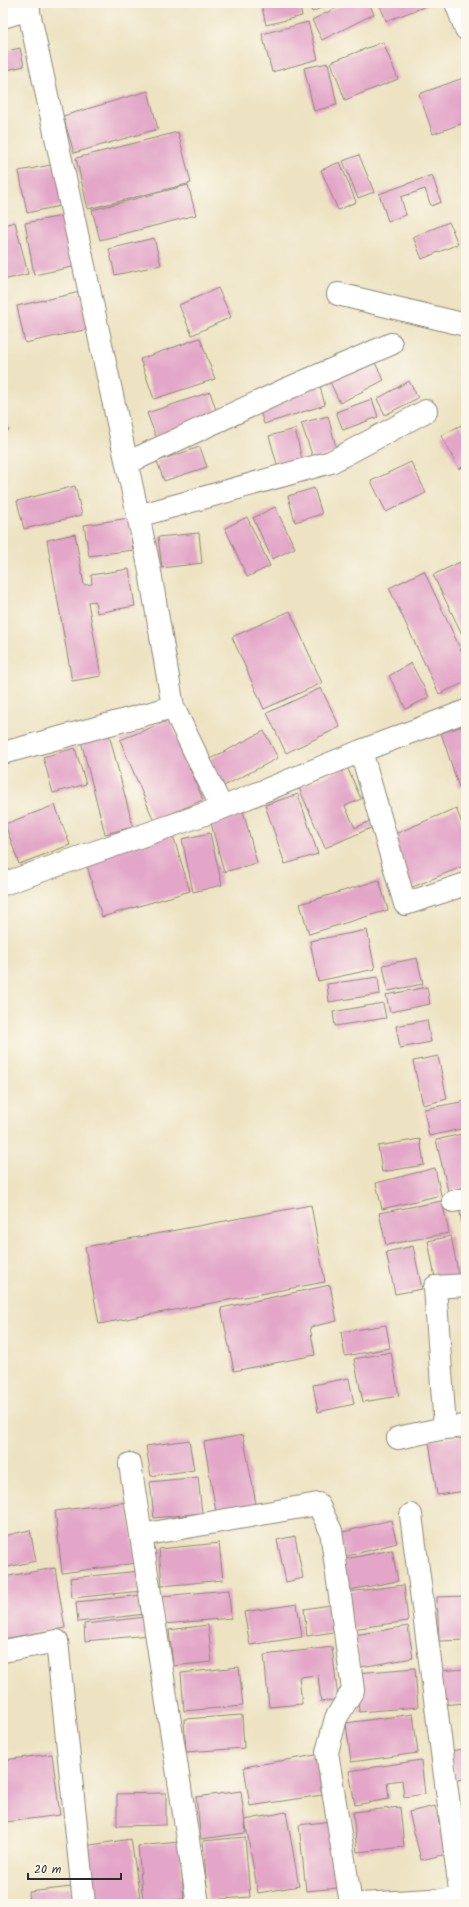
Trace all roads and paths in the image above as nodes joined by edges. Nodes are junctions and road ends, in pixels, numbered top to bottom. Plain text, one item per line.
1 (456, 3) edge
2 (28, 6) edge
3 (3, 17) edge
4 (466, 29) edge
5 (338, 294) dead end
6 (466, 325) edge
7 (392, 344) dead end
8 (426, 412) dead end
9 (127, 463) junction
10 (138, 516) junction
11 (172, 707) junction
12 (466, 711) edge
13 (361, 751) junction
14 (3, 753) edge
15 (222, 808) junction
16 (3, 884) edge
17 (466, 884) edge
18 (466, 1285) edge
19 (456, 1427) edge
20 (398, 1438) dead end
21 (130, 1464) dead end
22 (411, 1515) dead end
23 (141, 1535) junction
24 (3, 1651) edge
25 (464, 1898) edge
26 (84, 1904) edge
27 (198, 1904) edge
28 (351, 1904) edge
29 (362, 1904) edge

1 - 4 street
2 - 3 street
2 - 9 street
5 - 6 street
7 - 9 street
8 - 10 street
9 - 10 street
10 - 11 street
11 - 14 street
11 - 15 street
12 - 13 street
13 - 15 street
13 - 17 street
15 - 16 street
18 - 19 street
19 - 20 street
21 - 23 street
22 - 25 street
23 - 27 street
23 - 28 street
24 - 26 street
25 - 29 street

